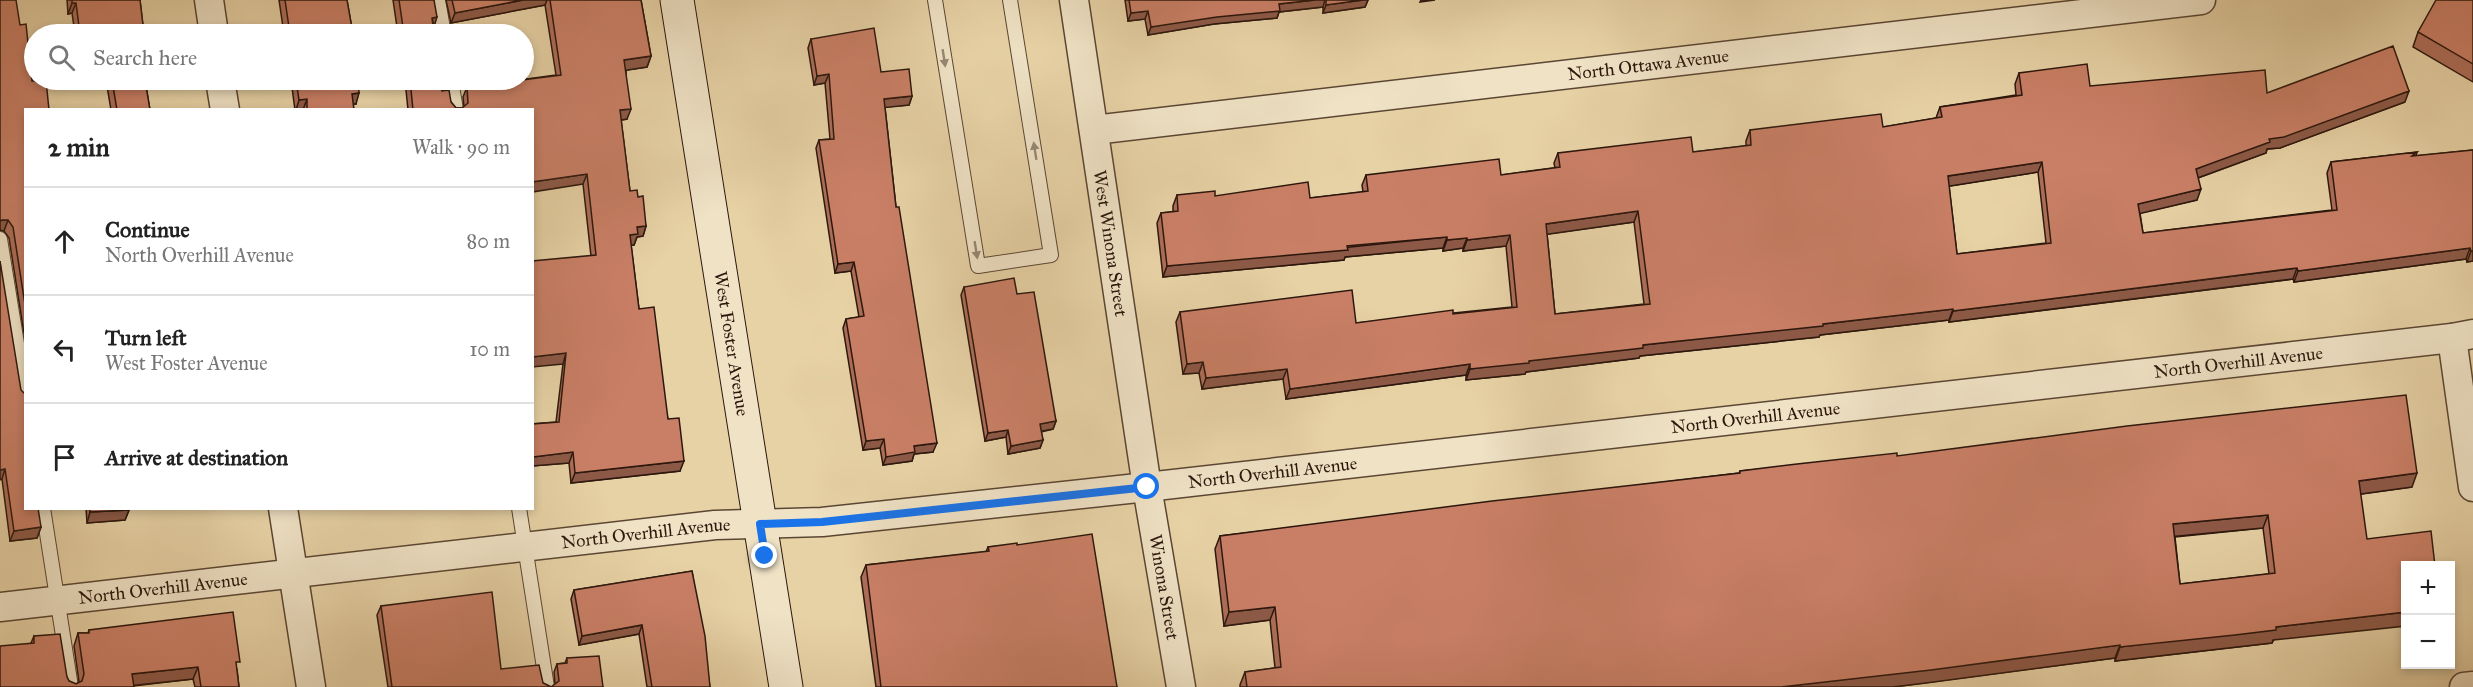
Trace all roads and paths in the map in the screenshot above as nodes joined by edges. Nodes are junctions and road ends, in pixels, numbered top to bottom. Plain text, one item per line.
1 (208, 0) edge
2 (438, 0) edge
3 (677, 0) edge
4 (935, 0) edge
5 (1010, 0) edge
6 (1074, 0) edge
7 (2201, 0) edge
8 (212, 24) edge
9 (442, 24) edge
10 (222, 90) edge
11 (453, 90) edge
12 (225, 108) edge
13 (456, 108) edge
14 (1094, 130) junction
15 (0, 239) edge
16 (2462, 336) edge
17 (24, 387) edge
18 (1147, 487) junction
19 (2473, 487) edge
20 (43, 510) edge
21 (283, 510) edge
22 (519, 510) edge
23 (760, 524) junction
24 (525, 547) junction
25 (293, 574) junction
26 (58, 601) junction
27 (0, 608) edge
28 (2473, 686) edge
29 (71, 687) edge
30 (310, 687) edge
31 (547, 687) edge
32 (786, 687) edge
33 (1181, 687) edge
34 (2464, 687) edge

1 - 8 street
2 - 9 lane
3 - 23 street, West Foster Avenue
4 -> 5 lane
6 - 14 street, West Winona Street
7 - 14 street, North Ottawa Avenue
10 - 12 street
11 - 13 lane
14 - 18 street, West Winona Street
15 - 17 lane
16 - 18 street, North Overhill Avenue
16 - 19 street
18 - 23 street, North Overhill Avenue
18 - 33 street, Winona Street
20 - 26 lane
21 - 25 street
22 - 24 lane
23 - 24 street, North Overhill Avenue
23 - 32 street, West Foster Avenue
24 - 25 street, North Overhill Avenue
24 - 31 lane
25 - 26 street, North Overhill Avenue
25 - 30 street
26 - 27 street, North Overhill Avenue
26 - 29 lane
28 - 34 street

